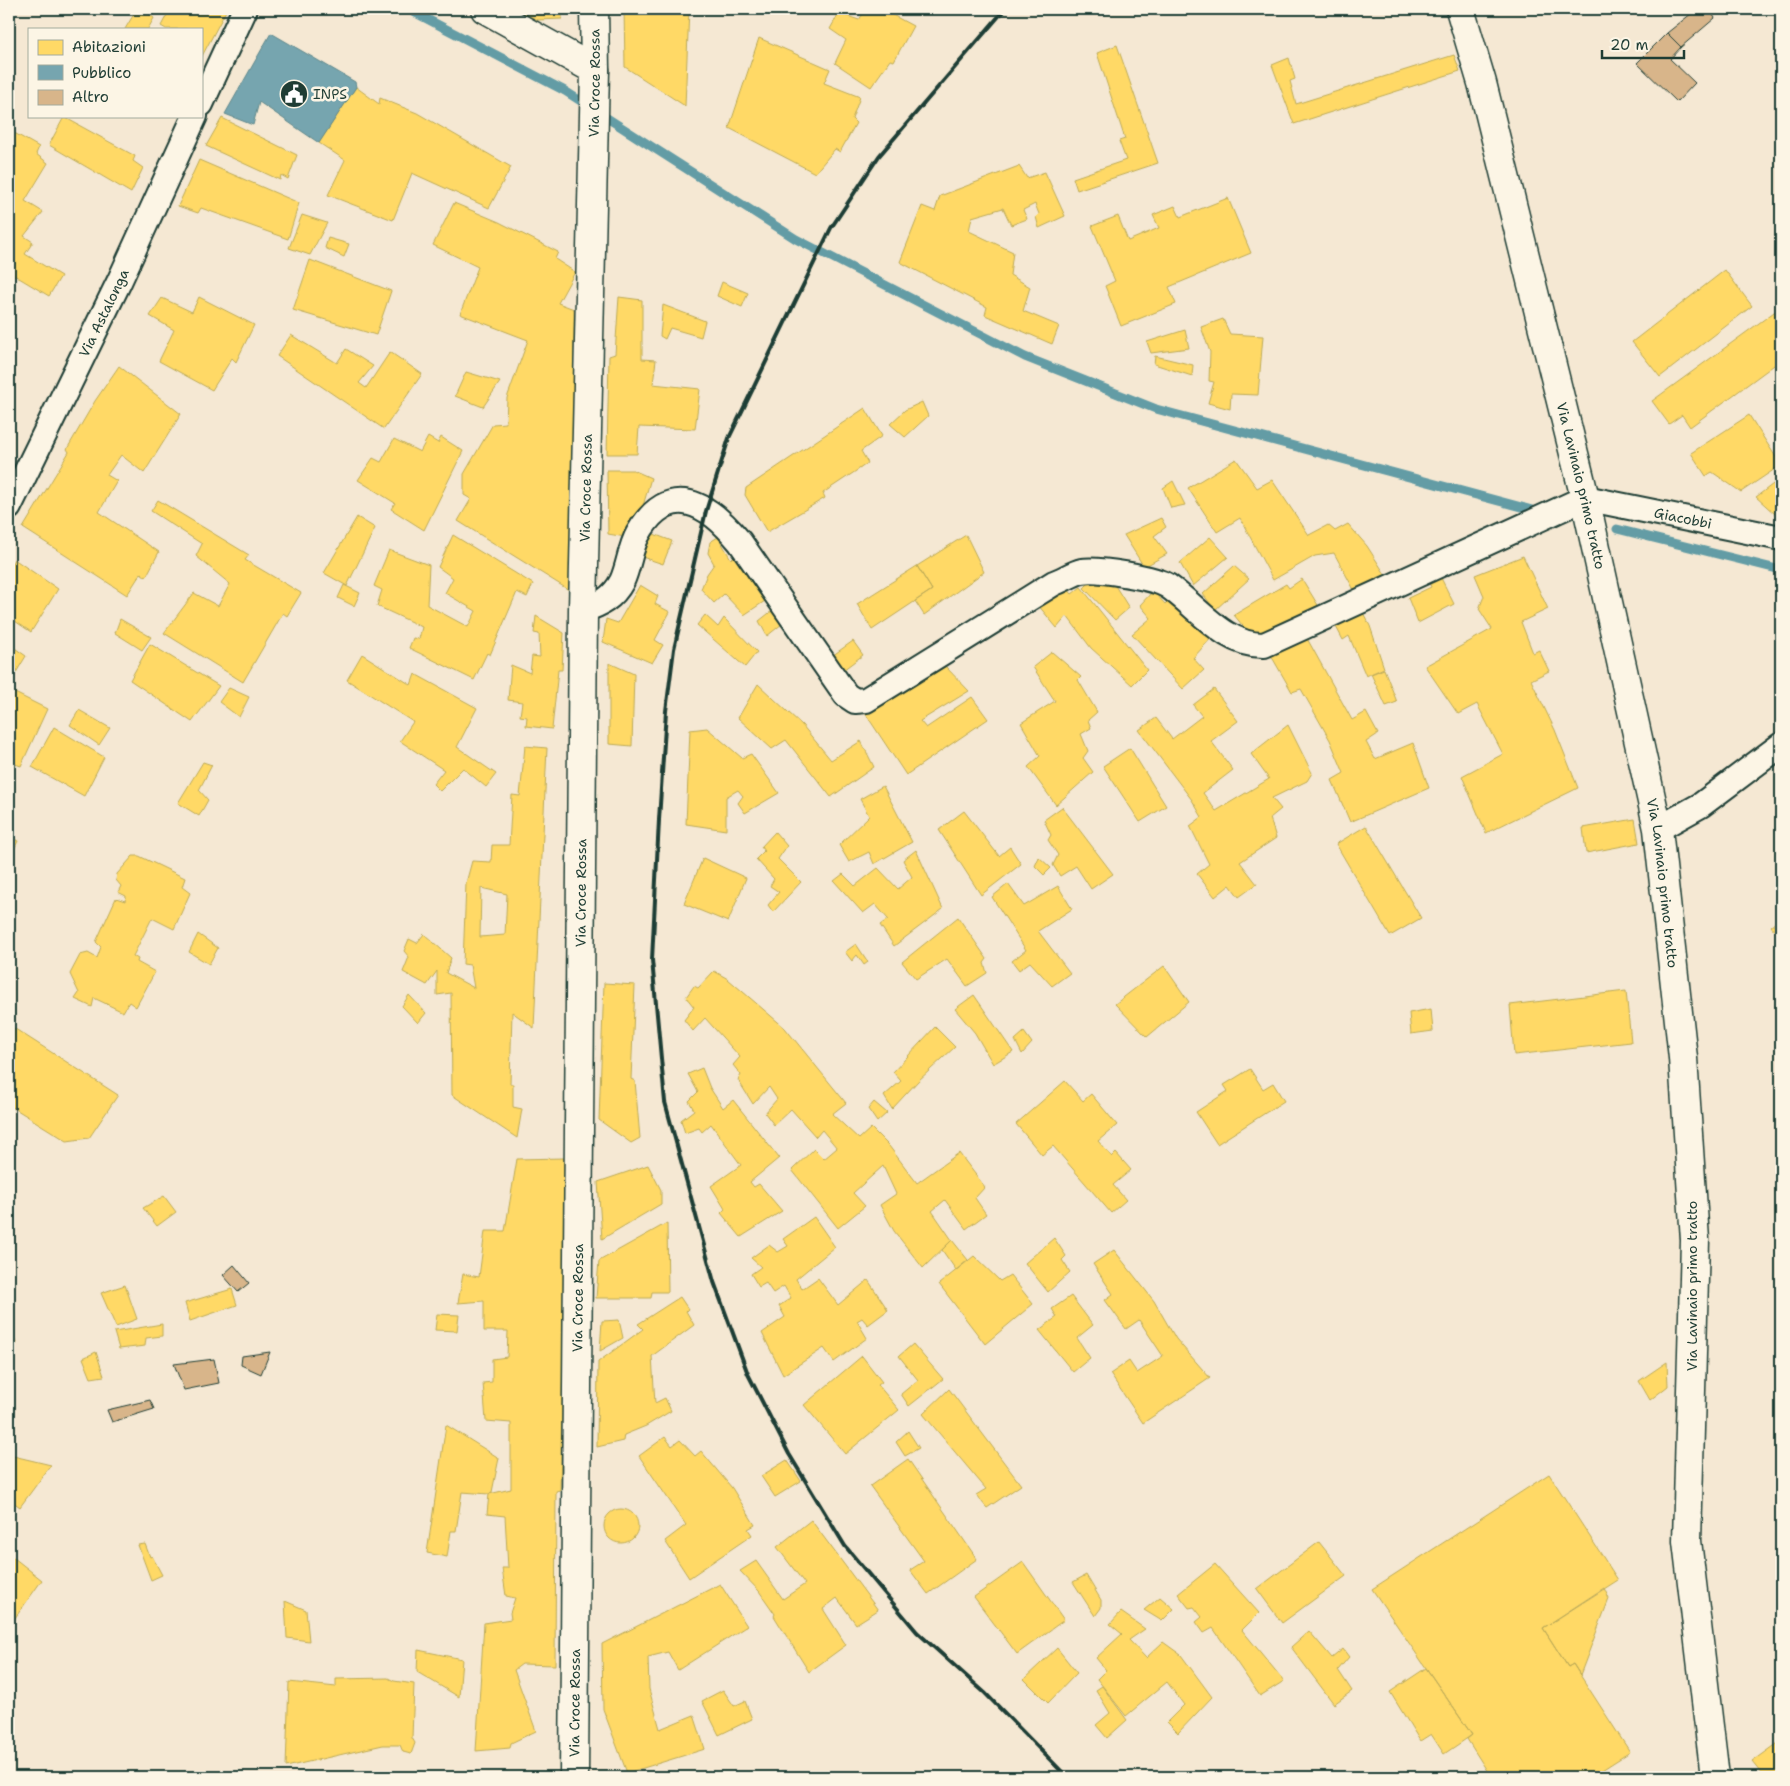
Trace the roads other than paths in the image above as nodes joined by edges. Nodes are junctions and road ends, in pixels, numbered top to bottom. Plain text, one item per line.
1 (245, 9) edge
2 (485, 9) edge
3 (594, 9) edge
4 (1460, 9) edge
5 (595, 77) junction
6 (202, 102) edge
7 (195, 118) edge
8 (1585, 498) junction
9 (9, 507) edge
10 (1781, 538) edge
11 (583, 610) junction
12 (1781, 745) edge
13 (1658, 829) junction
14 (574, 1777) edge
15 (1715, 1777) edge

1 - 6 street
2 - 5 main road
3 - 5 main road, Via Croce Rossa
4 - 8 main road, Via Lavinaio primo tratto
5 - 11 main road, Via Croce Rossa
7 - 9 street, Via Astalonga
8 - 10 street, Giacobbi
8 - 11 street
8 - 13 main road, Via Lavinaio primo tratto
11 - 14 main road, Via Croce Rossa
12 - 13 street
13 - 15 main road, Via Lavinaio primo tratto

